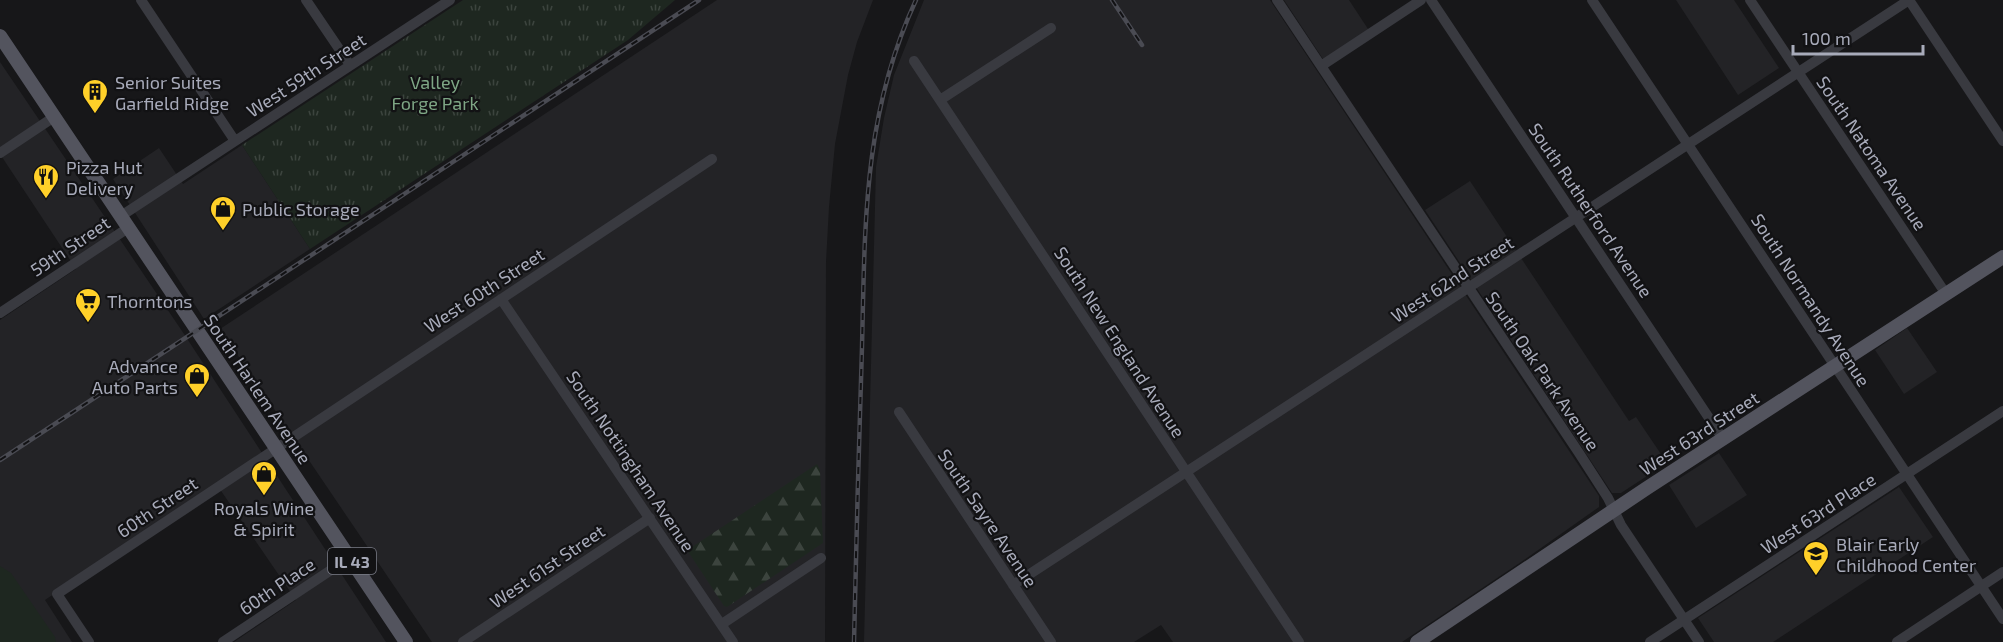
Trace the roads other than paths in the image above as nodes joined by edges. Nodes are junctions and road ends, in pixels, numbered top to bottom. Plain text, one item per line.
1 (141, 0) edge
2 (306, 0) edge
3 (450, 0) edge
4 (1277, 0) edge
5 (1421, 0) edge
6 (1431, 0) edge
7 (1592, 0) edge
8 (1750, 0) edge
9 (1909, 0) edge
10 (1051, 28) dead end
11 (0, 36) edge
12 (914, 61) dead end
13 (350, 65) junction
14 (1321, 66) junction
15 (1798, 72) junction
16 (940, 100) junction
17 (54, 117) junction
18 (235, 141) junction
19 (2003, 141) edge
20 (1688, 145) junction
21 (0, 153) edge
22 (712, 159) dead end
23 (1577, 217) junction
24 (124, 222) junction
25 (2003, 257) edge
26 (1467, 288) junction
27 (1946, 294) junction
28 (501, 298) junction
29 (0, 313) edge
30 (1835, 367) junction
31 (2003, 411) edge
32 (898, 412) dead end
33 (1723, 439) junction
34 (276, 447) junction
35 (1186, 472) junction
36 (1906, 474) junction
37 (1614, 510) junction
38 (650, 518) junction
39 (350, 558) junction
40 (821, 558) dead end
41 (2003, 572) edge
42 (1013, 585) junction
43 (1982, 586) junction
44 (2003, 619) edge
45 (1684, 620) junction
46 (722, 624) junction
47 (89, 642) edge
48 (223, 642) edge
49 (406, 642) edge
50 (463, 642) edge
51 (734, 642) edge
52 (1051, 642) edge
53 (1299, 642) edge
54 (1417, 642) edge
55 (1650, 642) edge
56 (1699, 642) edge
57 (1897, 642) edge

1 - 18 street
2 - 13 street
3 - 13 street, West 59th Street
4 - 14 street, South Oak Park Avenue
5 - 14 street
6 - 23 street, South Rutherford Avenue
7 - 20 street, South Normandy Avenue
8 - 15 street, South Natoma Avenue
9 - 15 street, West 62nd Street
9 - 19 street
10 - 16 street
11 - 17 main road, South Harlem Avenue / IL 43
12 - 16 street, South New England Avenue
13 - 18 street, West 59th Street
14 - 26 street, South Oak Park Avenue
15 - 20 street, West 62nd Street
15 - 27 street, South Natoma Avenue
16 - 35 street, South New England Avenue
17 - 21 street
17 - 24 main road, South Harlem Avenue / IL 43
18 - 24 street, West 59th Street
20 - 23 street, West 62nd Street
20 - 30 street, South Normandy Avenue
22 - 28 street, West 60th Street
23 - 26 street, West 62nd Street
23 - 33 street, South Rutherford Avenue
24 - 29 street, 59th Street
24 - 34 main road, South Harlem Avenue / IL 43
25 - 27 main road, West 63rd Street
26 - 35 street, West 62nd Street
26 - 37 street, South Oak Park Avenue
27 - 30 main road, West 63rd Street
28 - 34 street, West 60th Street
28 - 38 street, South Nottingham Avenue
30 - 33 main road, West 63rd Street
30 - 36 street, South Normandy Avenue
31 - 36 street, West 63rd Place
32 - 42 street, South Sayre Avenue
33 - 37 main road, West 63rd Street
34 - 39 main road, South Harlem Avenue / IL 43
34 - 47 street, 60th Street
35 - 42 street, West 62nd Street
35 - 53 street, South New England Avenue
36 - 43 street, South Normandy Avenue
36 - 45 street, West 63rd Place
37 - 45 street, South Oak Park Avenue
37 - 54 main road, West 63rd Street
38 - 46 street, South Nottingham Avenue
38 - 50 street, West 61st Street
39 - 48 street, 60th Place
39 - 49 main road, South Harlem Avenue / IL 43
40 - 46 street
41 - 43 street
42 - 52 street, South Sayre Avenue
43 - 44 street, South Normandy Avenue
43 - 57 street
45 - 55 street, West 63rd Place
45 - 56 street, South Oak Park Avenue
46 - 51 street, South Nottingham Avenue

